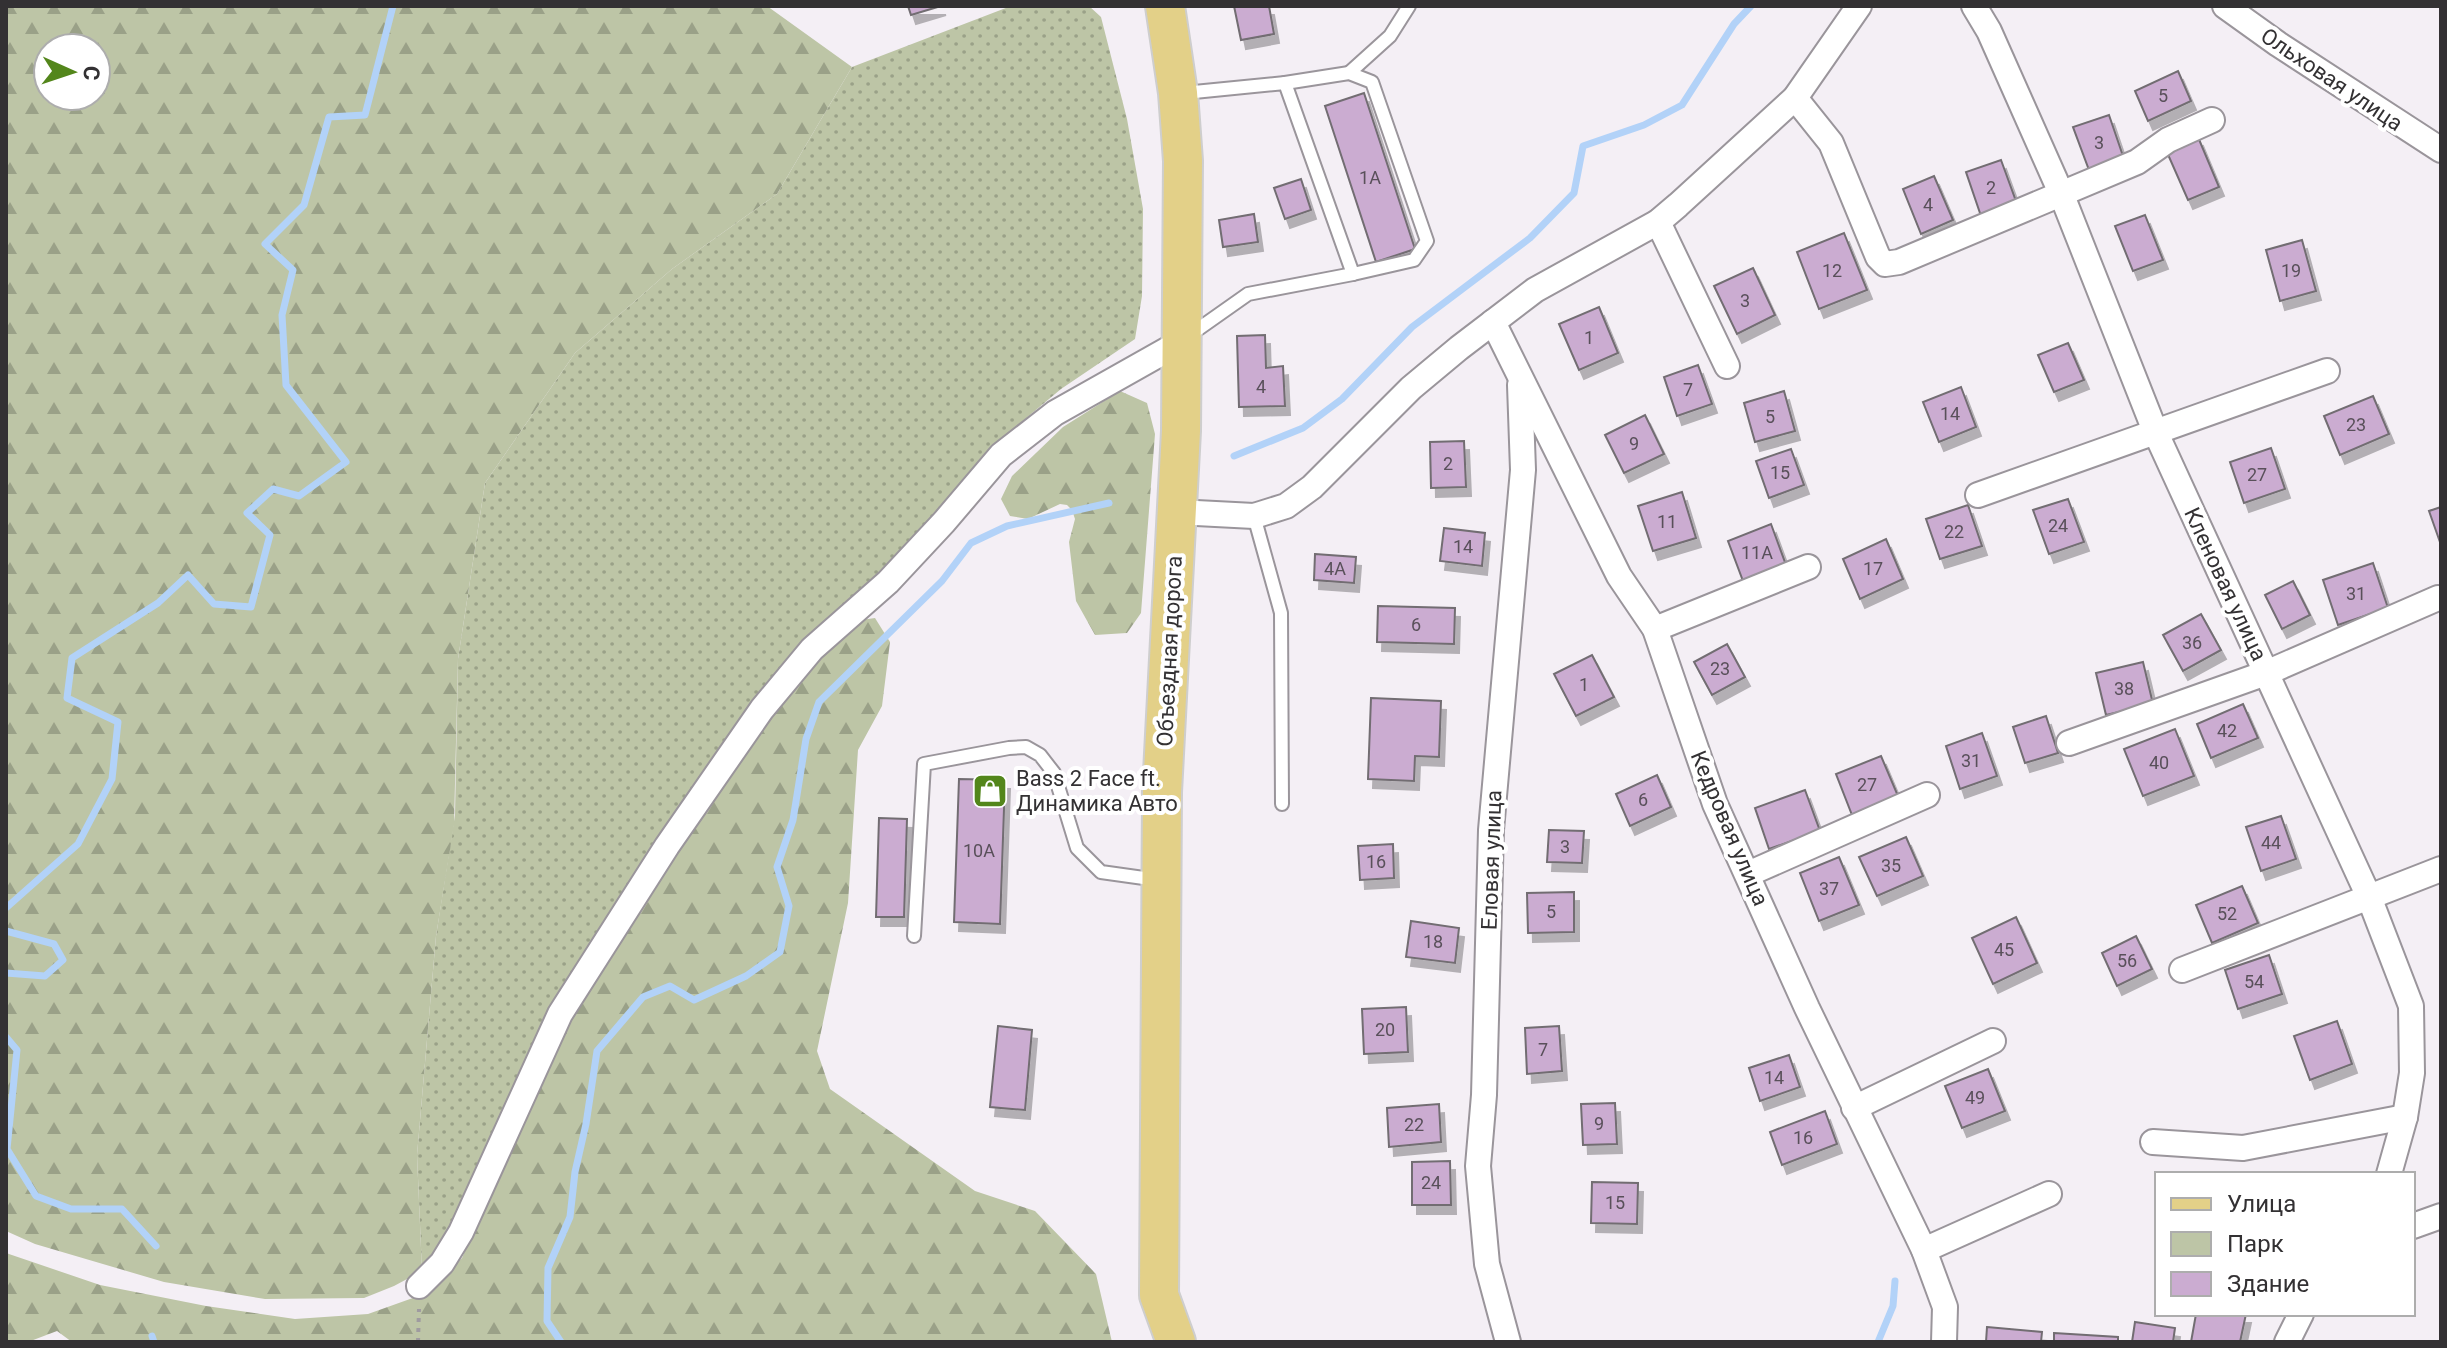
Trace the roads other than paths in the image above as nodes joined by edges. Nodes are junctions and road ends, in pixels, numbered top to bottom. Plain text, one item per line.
1 (1165, 6) edge
2 (1409, 6) edge
3 (1859, 6) edge
4 (1974, 6) edge
5 (2225, 6) edge
6 (1349, 73) junction
7 (1285, 83) junction
8 (1178, 93) junction
9 (1795, 98) junction
10 (2212, 120) dead end
11 (2441, 150) edge
12 (2061, 193) junction
13 (1658, 222) junction
14 (1353, 274) junction
15 (1493, 322) junction
16 (1181, 342) junction
17 (1727, 366) dead end
18 (2327, 371) dead end
19 (1519, 376) junction
20 (2155, 431) junction
21 (1978, 495) dead end
22 (1177, 512) junction
23 (1254, 516) junction
24 (1808, 567) dead end
25 (2438, 598) dead end
26 (1655, 629) junction
27 (2266, 673) junction
28 (2069, 743) dead end
29 (1927, 795) dead end
30 (1282, 804) dead end
31 (2441, 869) edge
32 (1748, 874) junction
33 (1161, 881) junction
34 (2369, 897) junction
35 (914, 936) dead end
36 (2182, 970) dead end
37 (1993, 1041) dead end
38 (1854, 1108) junction
39 (2405, 1117) junction
40 (2153, 1142) dead end
41 (2390, 1172) edge
42 (2049, 1194) dead end
43 (2441, 1216) edge
44 (2415, 1225) edge
45 (1924, 1250) junction
46 (419, 1286) road end
47 (2300, 1316) edge
48 (1176, 1342) edge
49 (1508, 1342) edge
50 (1944, 1342) edge
51 (2287, 1342) edge

1 - 8 main road, Объездная дорога
2 - 6 lane
3 - 9 street
4 - 12 street, Кленовая улица
5 - 11 street, Ольховая улица
6 - 7 lane
6 - 14 lane
7 - 8 lane
7 - 14 lane
8 - 16 main road, Объездная дорога
9 - 12 street
9 - 13 street
10 - 12 street
12 - 20 street, Кленовая улица
13 - 15 street
13 - 17 street
14 - 16 lane
15 - 19 street, Кедровая улица
15 - 23 street
16 - 22 main road, Объездная дорога
16 - 46 street
18 - 20 street
19 - 26 street, Кедровая улица
19 - 49 street, Еловая улица
20 - 21 street
20 - 27 street, Кленовая улица
22 - 23 street
22 - 33 main road, Объездная дорога
23 - 30 lane
24 - 26 street
25 - 27 street
26 - 32 street, Кедровая улица
27 - 28 street
27 - 34 street, Кленовая улица
29 - 32 street
31 - 34 street
32 - 38 street, Кедровая улица
33 - 35 lane
33 - 48 main road, Объездная дорога
34 - 36 street
34 - 39 street, Кленовая улица
37 - 38 street
38 - 45 street, Кедровая улица
39 - 40 street
39 - 41 street, Кленовая улица
42 - 45 street
43 - 44 street
45 - 50 street, Кедровая улица
47 - 51 street

